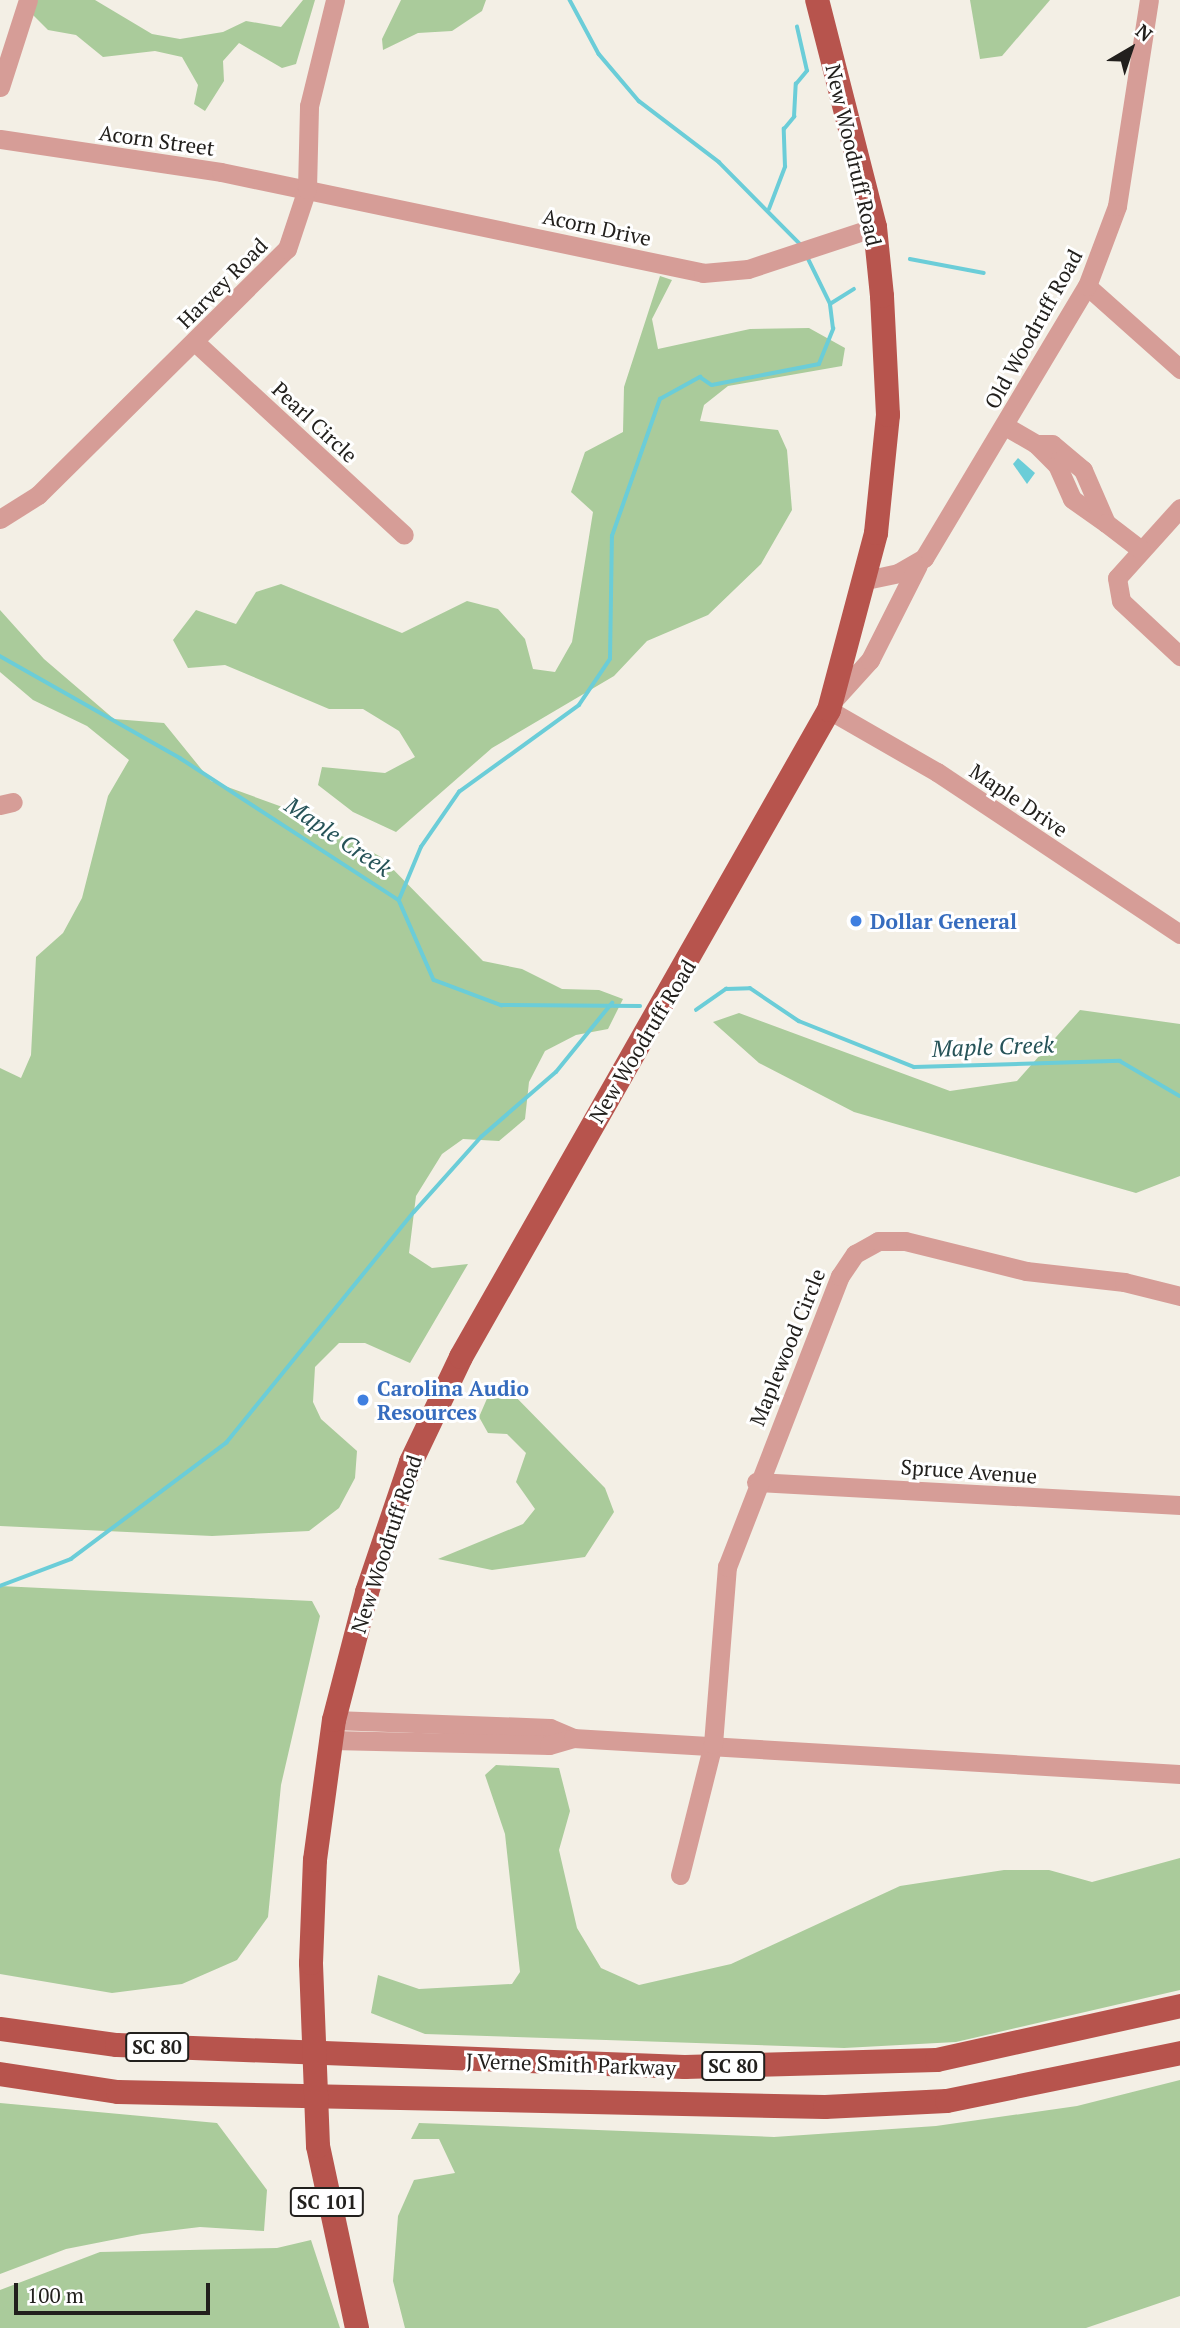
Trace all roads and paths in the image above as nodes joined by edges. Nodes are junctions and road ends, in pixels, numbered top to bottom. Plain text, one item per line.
1 (335, 0) edge
2 (817, 0) edge
3 (1149, 0) edge
4 (23, 2) edge
5 (0, 87) edge
6 (0, 139) edge
7 (307, 190) junction
8 (875, 228) junction
9 (1087, 286) junction
10 (195, 342) junction
11 (1180, 369) edge
12 (1005, 426) junction
13 (1180, 508) edge
14 (0, 519) edge
15 (404, 535) dead end
16 (1141, 550) junction
17 (918, 565) junction
18 (866, 580) junction
19 (1180, 656) edge
20 (830, 706) junction
21 (1180, 934) edge
22 (1180, 1296) edge
23 (756, 1482) junction
24 (1180, 1504) edge
25 (332, 1730) junction
26 (713, 1744) junction
27 (1180, 1774) edge
28 (680, 1875) dead end
29 (1180, 2006) edge
30 (0, 2029) edge
31 (1180, 2053) edge
32 (0, 2074) edge
33 (314, 2074) junction
34 (357, 2328) edge

1 - 7 street, Harvey Road
2 - 8 main road, New Woodruff Road / SC 101
3 - 9 street, Old Woodruff Road
4 - 5 street
6 - 7 street, Acorn Street
7 - 8 street, Acorn Drive
7 - 10 street, Harvey Road
8 - 18 main road, New Woodruff Road / SC 101
9 - 11 street
9 - 12 street, Old Woodruff Road
10 - 14 street, Harvey Road
10 - 15 street, Pearl Circle
12 - 16 street
12 - 17 street, Old Woodruff Road
13 - 16 street
16 - 19 street
17 - 18 street
17 - 20 street, Old Woodruff Road
18 - 20 main road, New Woodruff Road / SC 101
20 - 21 street, Maple Drive
20 - 25 main road, New Woodruff Road / SC 101
22 - 23 street, Maplewood Circle
23 - 24 street, Spruce Avenue
23 - 26 street, Maplewood Circle
25 - 26 street
25 - 33 main road, New Woodruff Road / SC 101
26 - 27 street
26 - 28 street, Maplewood Circle
29 - 33 main road, J Verne Smith Parkway / SC 80
30 - 33 main road, J Verne Smith Parkway / SC 80
31 - 33 main road, J Verne Smith Parkway / SC 80
32 - 33 main road, J Verne Smith Parkway / SC 80
33 - 34 main road, SC 101

